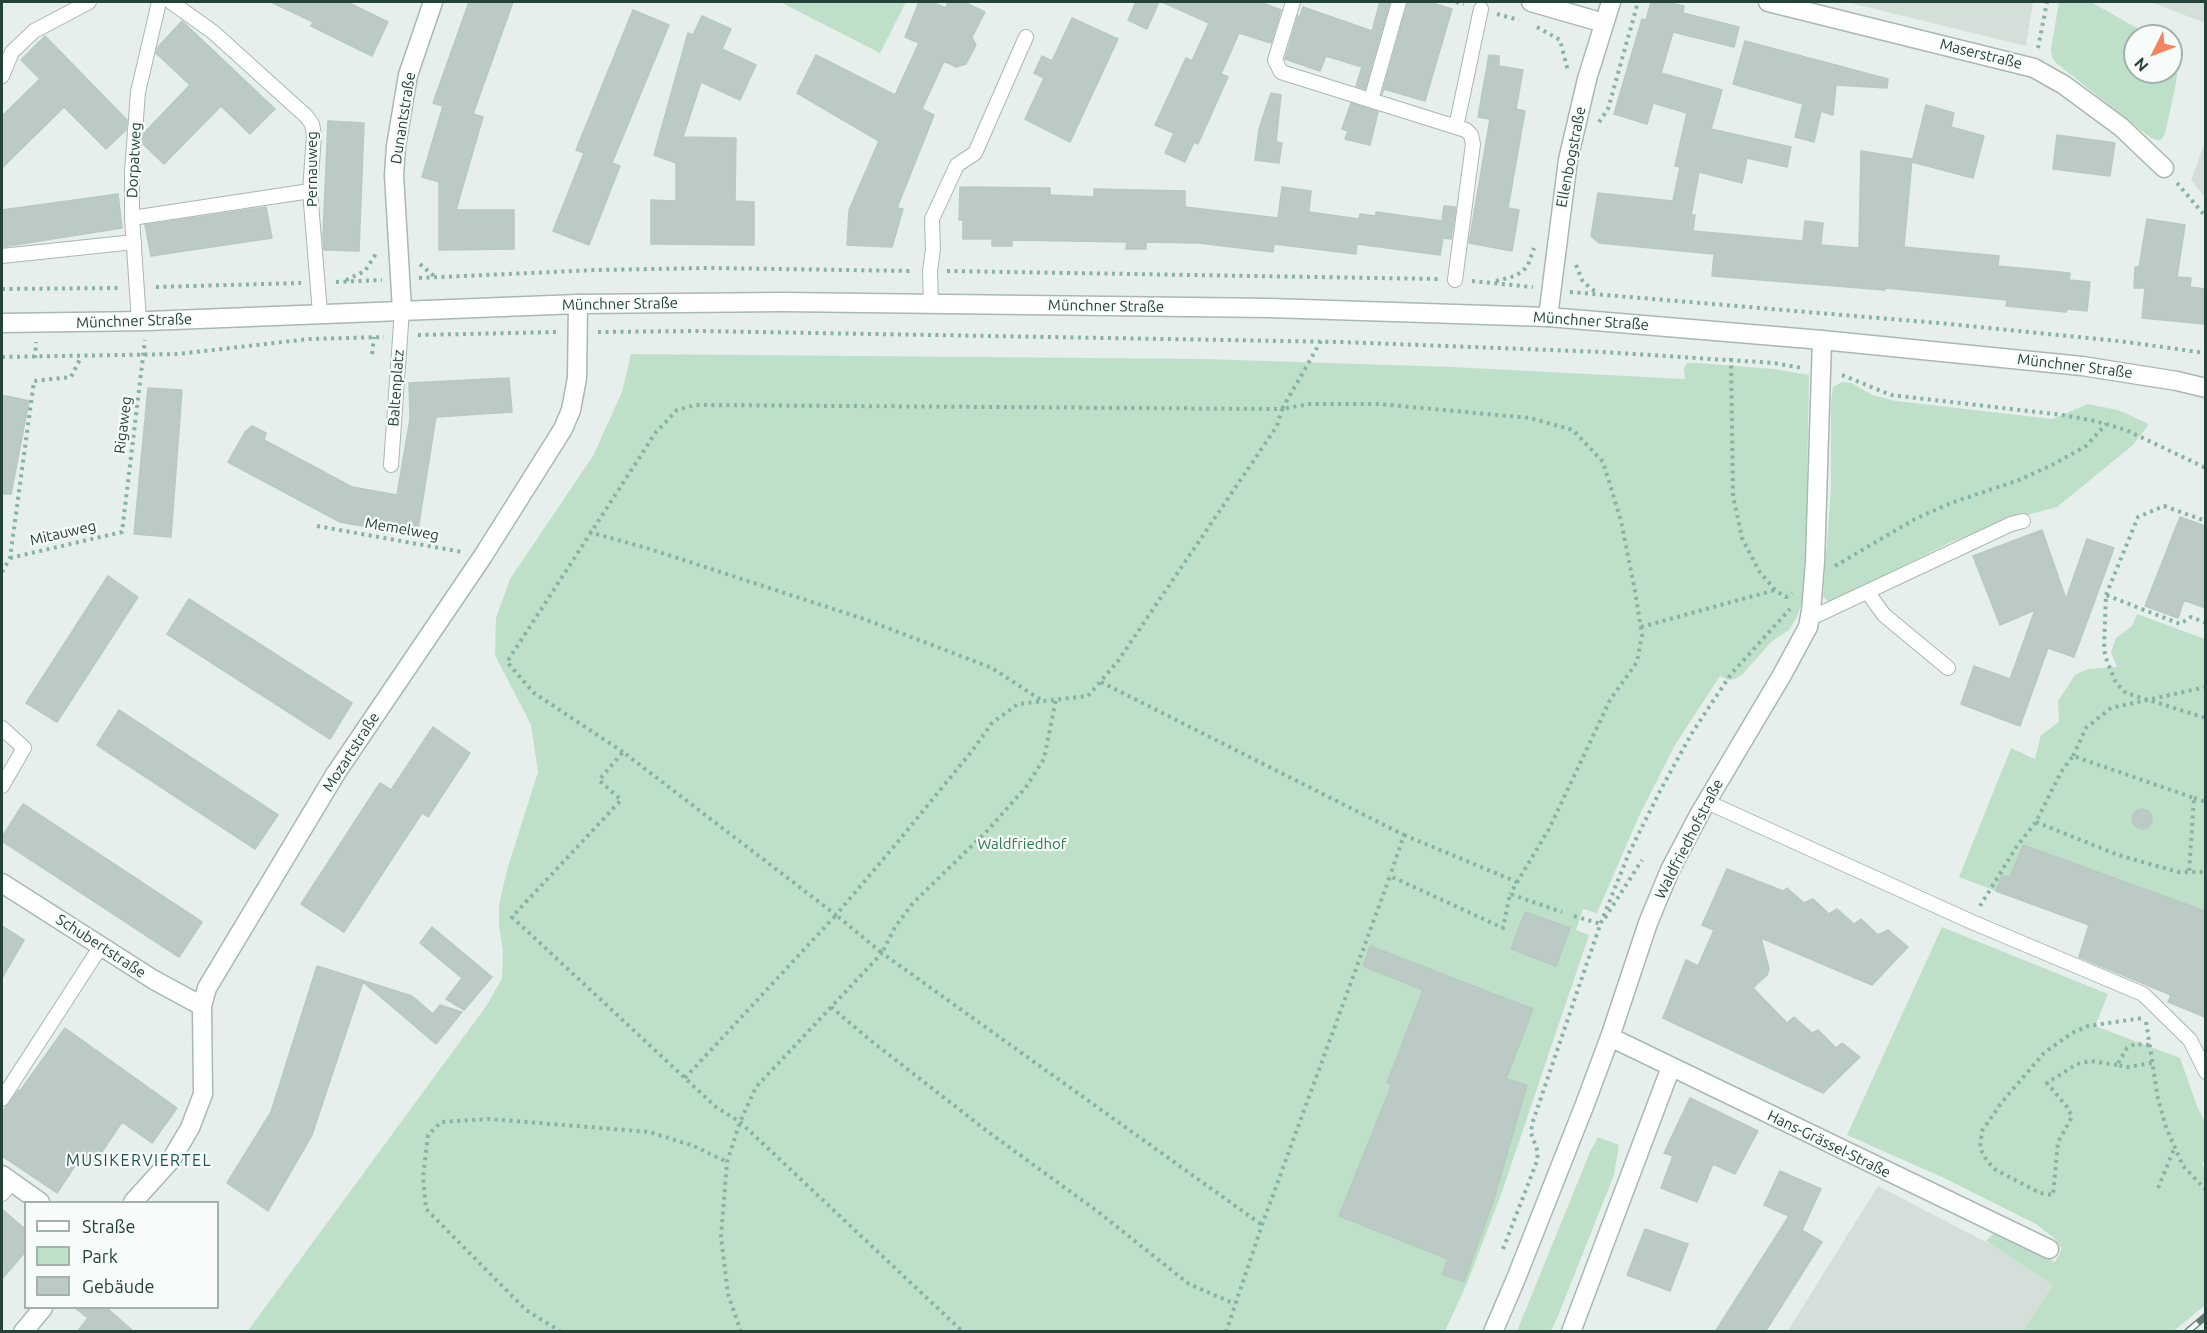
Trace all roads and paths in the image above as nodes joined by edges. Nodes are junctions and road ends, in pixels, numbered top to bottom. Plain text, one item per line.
1 (89, 2) edge
2 (159, 2) edge
3 (171, 2) edge
4 (433, 2) edge
5 (1293, 2) edge
6 (1399, 2) edge
7 (1456, 2) edge
8 (1531, 2) edge
9 (1611, 2) edge
10 (1638, 2) edge
11 (1768, 2) edge
12 (2047, 2) edge
13 (1481, 9) junction
14 (1524, 22) dead end
15 (1604, 23) junction
16 (1533, 26) dead end
17 (1026, 37) dead end
18 (2034, 68) junction
19 (1568, 71) dead end
20 (2, 76) edge
21 (1371, 100) junction
22 (1456, 127) junction
23 (1594, 129) dead end
24 (2164, 168) joint
25 (310, 191) junction
26 (2205, 217) edge
27 (132, 218) junction
28 (134, 242) junction
29 (2, 256) edge
30 (1575, 259) dead end
31 (416, 261) dead end
32 (435, 277) dead end
33 (1455, 280) dead end
34 (261, 285) dead end
35 (261, 294) dead end
36 (1606, 296) dead end
37 (578, 304) junction
38 (931, 304) junction
39 (1735, 306) dead end
40 (402, 310) junction
41 (320, 313) junction
42 (1548, 317) junction
43 (144, 321) junction
44 (2, 323) edge
45 (565, 332) dead end
46 (594, 332) dead end
47 (1735, 332) junction
48 (400, 336) junction
49 (374, 337) junction
50 (1822, 339) junction
51 (1322, 341) junction
52 (372, 354) dead end
53 (143, 355) junction
54 (2, 357) edge
55 (81, 357) junction
56 (1731, 360) junction
57 (1821, 372) junction
58 (2205, 388) edge
59 (1282, 409) junction
60 (2106, 424) junction
61 (2205, 460) edge
62 (391, 465) dead end
63 (2204, 468) edge
64 (2022, 521) dead end
65 (2205, 521) edge
66 (317, 526) dead end
67 (122, 532) joint
68 (589, 532) junction
69 (483, 556) junction
70 (10, 558) junction
71 (2, 572) edge
72 (1814, 583) junction
73 (1775, 590) junction
74 (1868, 593) junction
75 (2106, 596) junction
76 (1791, 608) dead end
77 (1809, 619) junction
78 (2205, 622) edge
79 (1641, 627) junction
80 (1948, 668) dead end
81 (1100, 682) junction
82 (2205, 687) edge
83 (1056, 699) junction
84 (2145, 699) junction
85 (1042, 700) junction
86 (2205, 718) edge
87 (2, 728) edge
88 (623, 752) junction
89 (2073, 756) junction
90 (2, 786) edge
91 (2194, 798) junction
92 (1707, 801) junction
93 (2205, 802) edge
94 (2036, 822) junction
95 (1404, 835) junction
96 (1642, 860) dead end
97 (2205, 872) edge
98 (2188, 873) junction
99 (1390, 876) junction
100 (1517, 882) junction
101 (3, 888) edge
102 (1510, 894) junction
103 (1562, 912) dead end
104 (836, 915) junction
105 (1574, 916) dead end
106 (1972, 922) junction
107 (1600, 925) junction
108 (101, 946) junction
109 (882, 953) junction
110 (202, 1006) junction
111 (831, 1006) junction
112 (1610, 1037) junction
113 (2149, 1045) junction
114 (2152, 1063) junction
115 (2117, 1065) junction
116 (1671, 1067) junction
117 (2205, 1072) edge
118 (685, 1078) junction
119 (2, 1099) edge
120 (740, 1122) junction
121 (2175, 1149) junction
122 (727, 1162) junction
123 (5, 1184) edge
124 (2158, 1188) dead end
125 (2205, 1190) edge
126 (36, 1201) edge
127 (135, 1201) edge
128 (1262, 1225) junction
129 (2049, 1249) dead end
130 (1499, 1259) dead end
131 (1235, 1304) junction
132 (42, 1309) edge
133 (23, 1332) edge
134 (561, 1332) edge
135 (741, 1332) edge
136 (963, 1332) edge
137 (1226, 1332) edge
138 (1493, 1332) edge
139 (1571, 1332) edge

1 - 20 lane
2 - 27 lane, Dorpatweg
3 - 25 lane, Pernauweg
4 - 40 street, Dunantstraße
5 - 21 lane
6 - 21 lane
7 - 13 path
8 - 15 street
9 - 15 street, Ellenbogstraße
10 - 23 path
11 - 18 street, Maserstraße
12 - 18 path
13 - 14 path
13 - 22 lane
15 - 42 street, Ellenbogstraße
16 - 19 path
17 - 38 lane
18 - 24 street, Maserstraße
21 - 22 lane
22 - 33 lane
24 - 26 path
25 - 27 lane
25 - 41 lane, Pernauweg
27 - 28 lane, Dorpatweg
28 - 29 lane
28 - 43 lane, Dorpatweg
30 - 36 path
31 - 32 path
34 - 35 path
37 - 38 street, Münchner Straße
37 - 40 street, Münchner Straße
37 - 69 street, Mozartstraße
38 - 42 street, Münchner Straße
39 - 47 path
40 - 41 street, Münchner Straße
40 - 48 lane, Baltenplatz
41 - 43 street, Münchner Straße
42 - 47 street, Münchner Straße
43 - 44 street, Münchner Straße
43 - 53 path, Rigaweg
45 - 48 path
46 - 51 path
47 - 50 street, Münchner Straße
47 - 56 path
48 - 49 path
48 - 62 lane, Baltenplatz
49 - 52 path
49 - 53 path
50 - 57 street, Waldfriedhofstraße
50 - 58 street, Münchner Straße
51 - 56 path
51 - 59 path
53 - 55 path
53 - 67 path, Rigaweg
54 - 55 path
55 - 70 path, Mitauweg
56 - 57 path
56 - 73 path
57 - 60 path
57 - 72 street, Waldfriedhofstraße
59 - 68 path
59 - 79 path
59 - 81 path
60 - 63 path
60 - 72 path
61 - 63 path
64 - 74 lane
65 - 75 path
66 - 69 path, Memelweg
67 - 70 path, Mitauweg
68 - 85 path
68 - 88 path
69 - 110 street, Mozartstraße
70 - 71 path, Mitauweg
72 - 73 path
72 - 77 street, Waldfriedhofstraße
73 - 79 path
74 - 77 lane
74 - 80 lane
75 - 78 path
75 - 84 path
76 - 107 path
77 - 92 street, Waldfriedhofstraße
79 - 100 path
81 - 83 path
81 - 95 path
82 - 84 path
83 - 85 path
83 - 109 path
84 - 86 path
84 - 89 path
85 - 104 path
87 - 90 lane
88 - 104 path
88 - 118 path
89 - 91 path
89 - 94 path
91 - 93 path
91 - 98 path
92 - 106 lane
92 - 112 street, Waldfriedhofstraße
94 - 98 path
94 - 106 path
95 - 99 path
95 - 100 path
96 - 107 path
97 - 98 path
99 - 102 path
99 - 128 path
100 - 102 path
101 - 108 street, Schubertstraße
102 - 103 path
104 - 109 path
104 - 118 path
105 - 107 path
106 - 117 lane
107 - 130 path
108 - 110 street, Schubertstraße
108 - 119 lane
109 - 111 path
109 - 128 path
110 - 127 street, Mozartstraße
111 - 120 path
111 - 131 path
112 - 116 street, Hans-Grässel-Straße
112 - 138 street, Waldfriedhofstraße
113 - 114 path
113 - 115 path
113 - 115 path
114 - 115 path
114 - 121 path
116 - 129 street, Hans-Grässel-Straße
116 - 139 street
118 - 120 path
120 - 122 path
120 - 136 path
121 - 124 path
121 - 125 path
122 - 134 path
122 - 135 path
123 - 126 street
128 - 131 path
131 - 137 path
132 - 133 street

